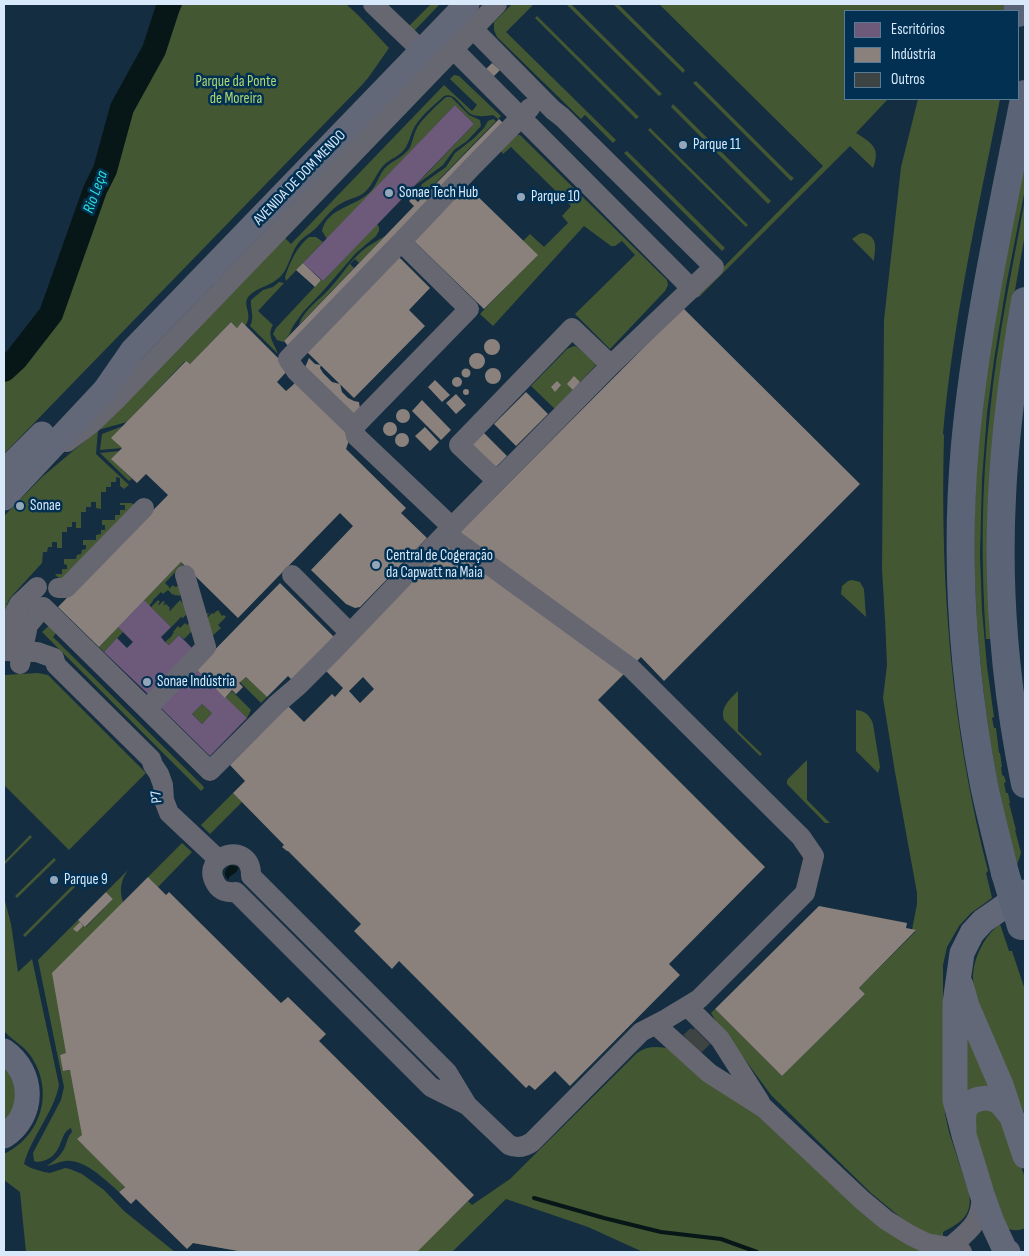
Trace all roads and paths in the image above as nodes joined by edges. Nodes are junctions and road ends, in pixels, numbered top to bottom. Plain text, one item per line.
1 (373, 4) edge
2 (467, 4) edge
3 (497, 4) edge
4 (473, 29) junction
5 (453, 50) junction
6 (422, 51) junction
7 (1025, 94) edge
8 (541, 98) junction
9 (1010, 100) edge
10 (521, 117) junction
11 (1002, 209) junction
12 (401, 242) junction
13 (692, 289) junction
14 (1025, 301) edge
15 (132, 351) junction
16 (611, 365) junction
17 (354, 427) junction
18 (45, 454) junction
19 (4, 472) edge
20 (497, 481) junction
21 (4, 498) edge
22 (144, 508) dead end
23 (449, 530) junction
24 (185, 575) dead end
25 (292, 575) dead end
26 (46, 595) junction
27 (350, 633) junction
28 (11, 656) edge
29 (147, 709) junction
30 (155, 767) junction
31 (1025, 784) edge
32 (187, 830) junction
33 (218, 860) junction
34 (1025, 892) edge
35 (1023, 932) edge
36 (958, 975) junction
37 (688, 1007) junction
38 (656, 1025) junction
39 (4, 1051) edge
40 (467, 1106) junction
41 (764, 1108) junction
42 (1013, 1118) junction
43 (964, 1135) junction
44 (4, 1136) edge
45 (1025, 1156) edge
46 (982, 1194) junction
47 (1009, 1245) edge
48 (956, 1250) edge

1 - 6 lane
2 - 6 main road, AVENIDA DE DOM MENDO
3 - 4 lane
4 - 5 lane
4 - 8 lane
5 - 10 lane
5 - 18 lane
6 - 15 main road, AVENIDA DE DOM MENDO
7 - 11 highway
8 - 10 lane
8 - 13 lane
9 - 11 highway
10 - 12 lane
10 - 13 lane
11 - 35 highway, bridge
12 - 17 lane
12 - 17 lane
13 - 16 lane
14 - 31 highway
15 - 18 main road, AVENIDA DE DOM MENDO
15 - 19 main road, AVENIDA DE DOM MENDO
16 - 20 lane
16 - 20 lane
17 - 23 lane
18 - 21 main road, AVENIDA DE DOM MENDO
20 - 23 lane
22 - 26 lane
23 - 27 lane
23 - 37 lane
24 - 29 lane
25 - 27 lane
26 - 28 lane
26 - 29 lane
27 - 29 lane
28 - 30 lane
30 - 32 lane
30 - 32 lane
32 - 33 lane
33 - 40 lane
33 - 40 lane
34 - 36 main road
36 - 42 main road
36 - 43 main road
37 - 38 lane
37 - 41 lane
38 - 40 lane
38 - 41 lane
39 - 44 main road
41 - 48 lane
42 - 43 main road
42 - 45 main road
43 - 46 main road
46 - 47 main road
46 - 48 lane

